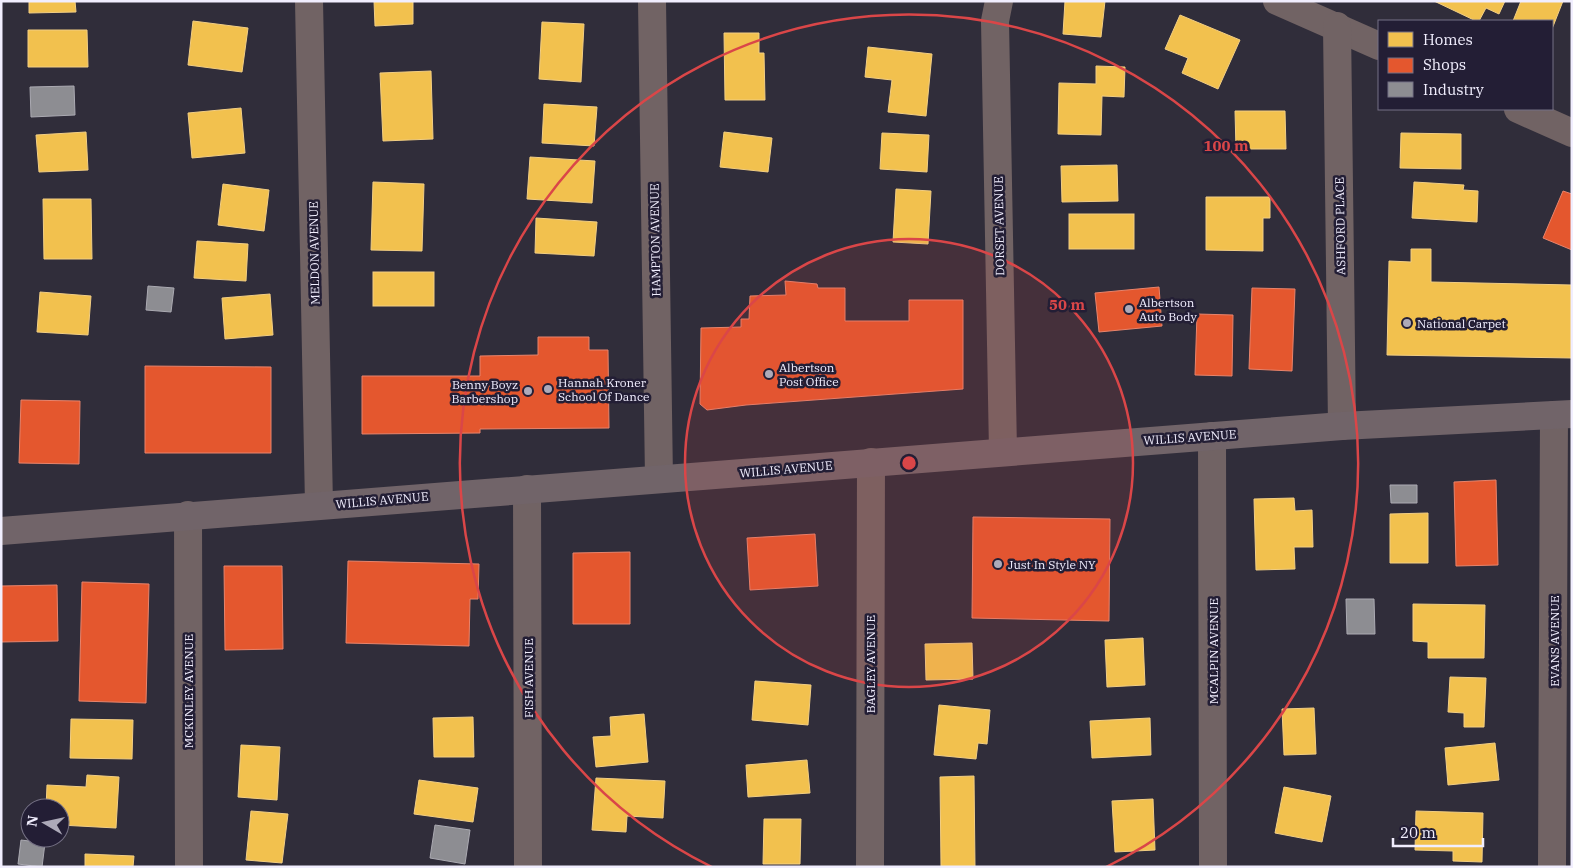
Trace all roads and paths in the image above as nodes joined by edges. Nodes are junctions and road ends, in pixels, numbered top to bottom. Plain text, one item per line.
1 (310, 1) edge
2 (652, 1) edge
3 (998, 1) edge
4 (1277, 1) edge
5 (1337, 26) junction
6 (1378, 46) edge
7 (1520, 110) edge
8 (1572, 133) edge
9 (1563, 415) edge
10 (1342, 426) junction
11 (1212, 436) junction
12 (1003, 452) junction
13 (871, 462) junction
14 (659, 479) junction
15 (527, 489) junction
16 (319, 505) junction
17 (188, 515) junction
18 (1, 531) edge
19 (189, 867) edge
20 (528, 867) edge
21 (870, 867) edge
22 (1213, 867) edge
23 (1552, 867) edge

1 - 16 street, MELDON AVENUE
2 - 14 street, HAMPTON AVENUE
3 - 12 street, DORSET AVENUE
4 - 5 street
5 - 6 street
5 - 10 street, ASHFORD PLACE
7 - 8 street
9 - 10 main road, WILLIS AVENUE
9 - 23 street, EVANS AVENUE
10 - 11 main road, WILLIS AVENUE
11 - 12 main road, WILLIS AVENUE
11 - 22 street, MCALPIN AVENUE
12 - 13 main road, WILLIS AVENUE
13 - 14 main road, WILLIS AVENUE
13 - 21 street, BAGLEY AVENUE
14 - 15 main road, WILLIS AVENUE
15 - 16 main road, WILLIS AVENUE
15 - 20 street, FISH AVENUE
16 - 17 main road, WILLIS AVENUE
17 - 18 main road, WILLIS AVENUE
17 - 19 street, MCKINLEY AVENUE

